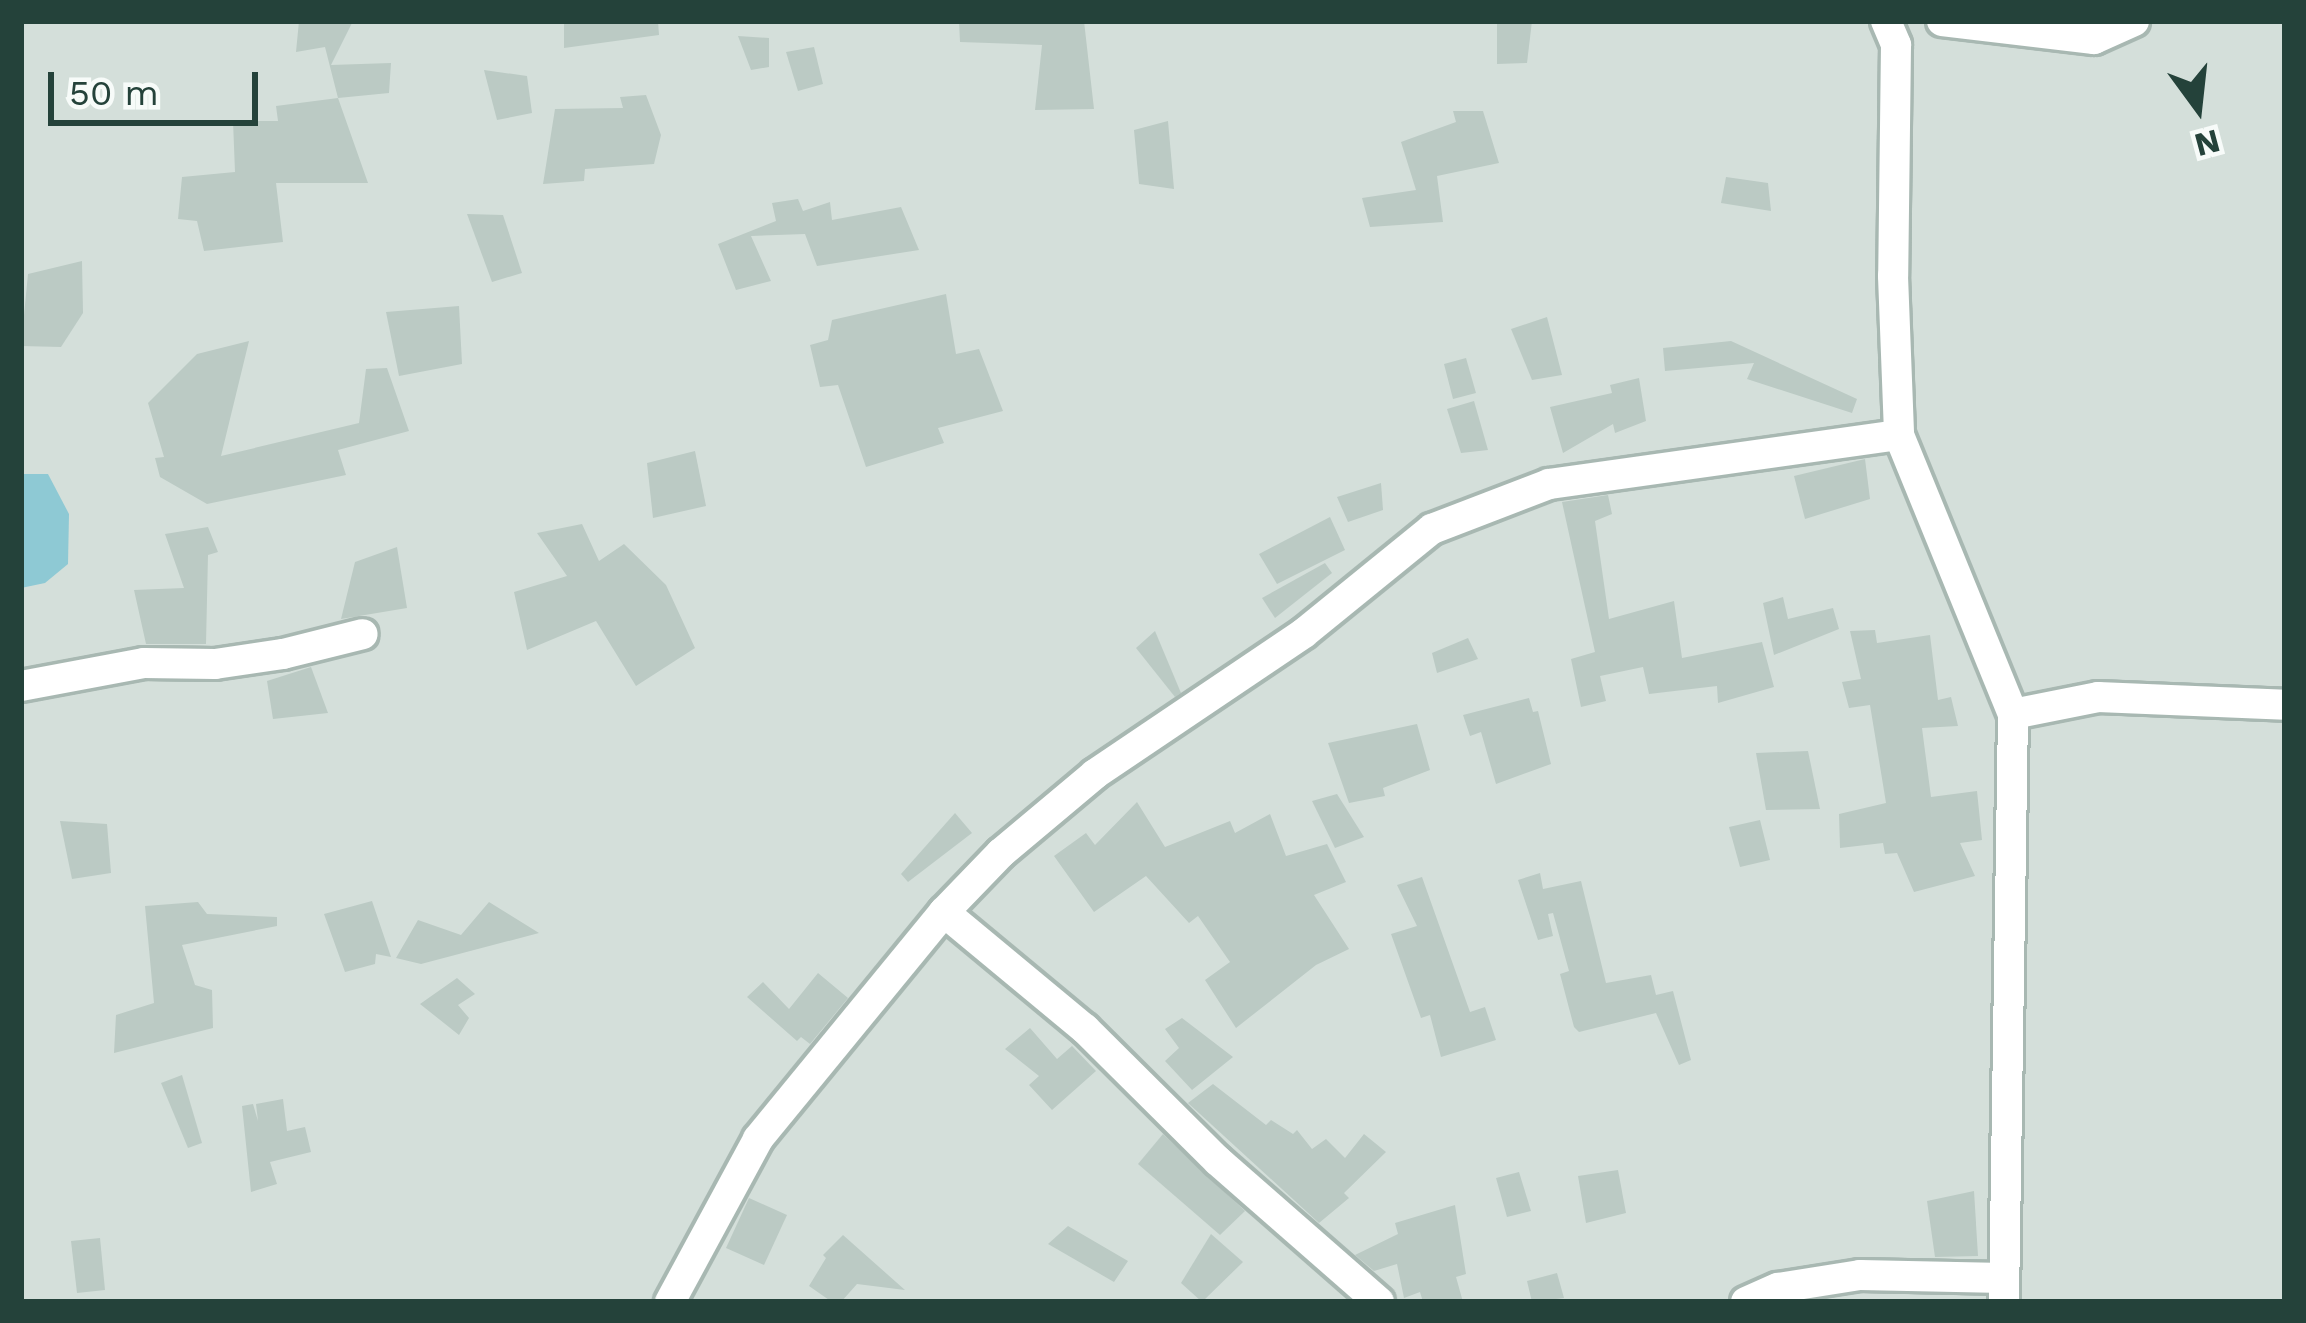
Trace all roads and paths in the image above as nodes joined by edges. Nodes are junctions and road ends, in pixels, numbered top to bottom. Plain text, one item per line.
1 (1886, 21) edge
2 (1942, 21) edge
3 (2134, 21) edge
4 (1899, 436) junction
5 (363, 634) dead end
6 (21, 686) edge
7 (2285, 705) edge
8 (2013, 714) junction
9 (944, 912) junction
10 (2004, 1290) edge
11 (670, 1302) edge
12 (1379, 1302) edge
13 (1746, 1302) edge

1 - 4 street
2 - 3 street
4 - 8 street
4 - 9 street
5 - 6 street
7 - 8 street
8 - 10 street
9 - 11 street
9 - 12 street
10 - 13 street

